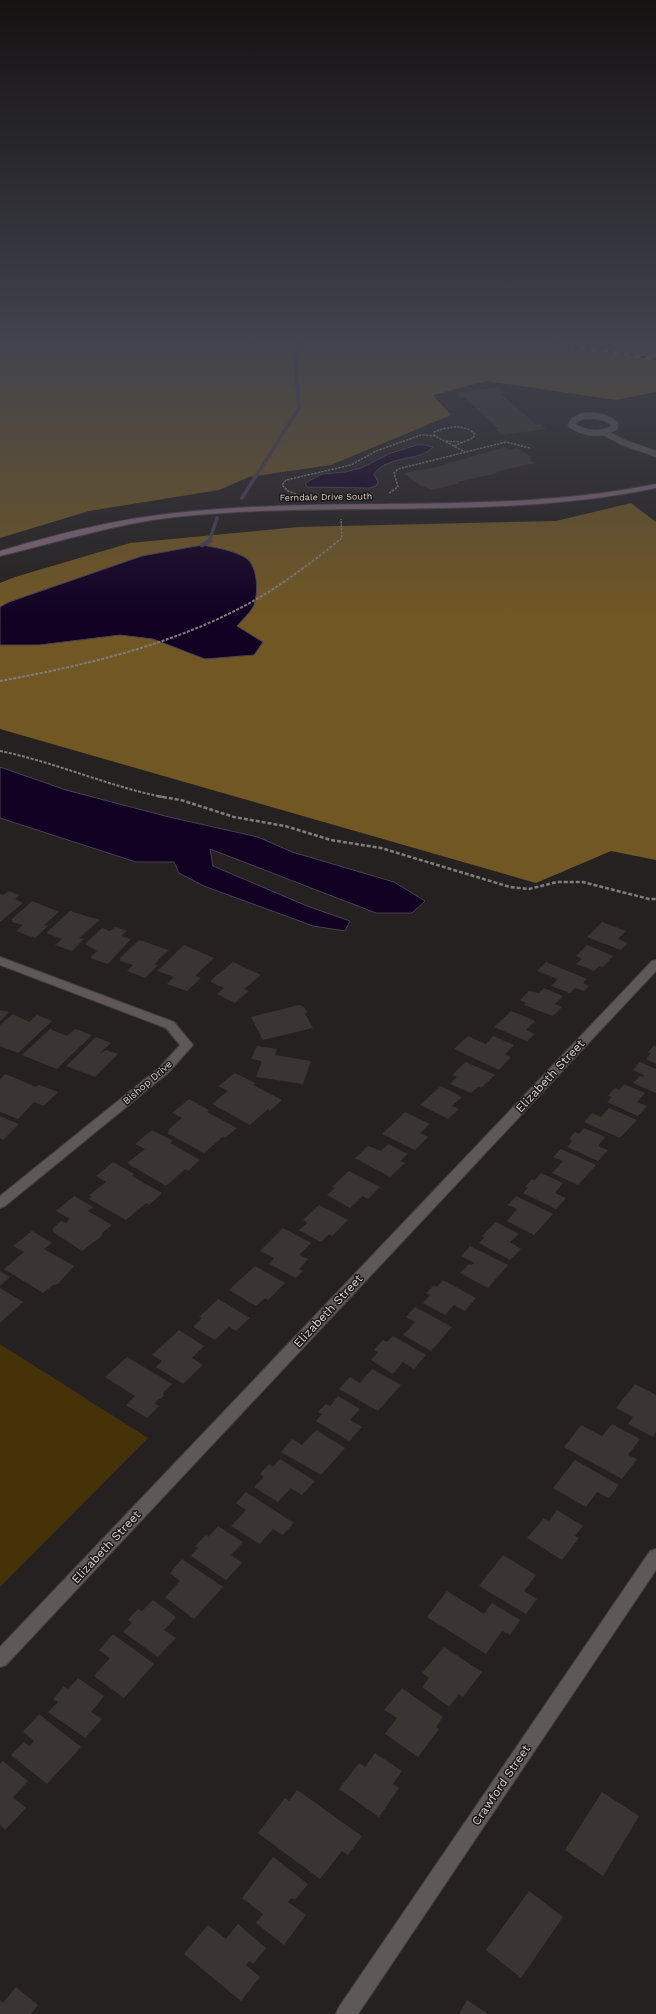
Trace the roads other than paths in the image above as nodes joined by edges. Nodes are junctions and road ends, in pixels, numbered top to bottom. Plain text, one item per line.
1 (604, 432) edge
2 (656, 454) edge
3 (656, 486) edge
4 (0, 554) edge
5 (0, 961) edge
6 (656, 964) edge
7 (0, 1203) edge
8 (656, 1556) edge
9 (0, 1659) edge
10 (346, 2014) edge

1 - 2 lane
3 - 4 main road, Ferndale Drive South
5 - 7 street, Bishop Drive
6 - 9 street, Elizabeth Street
8 - 10 street, Crawford Street

